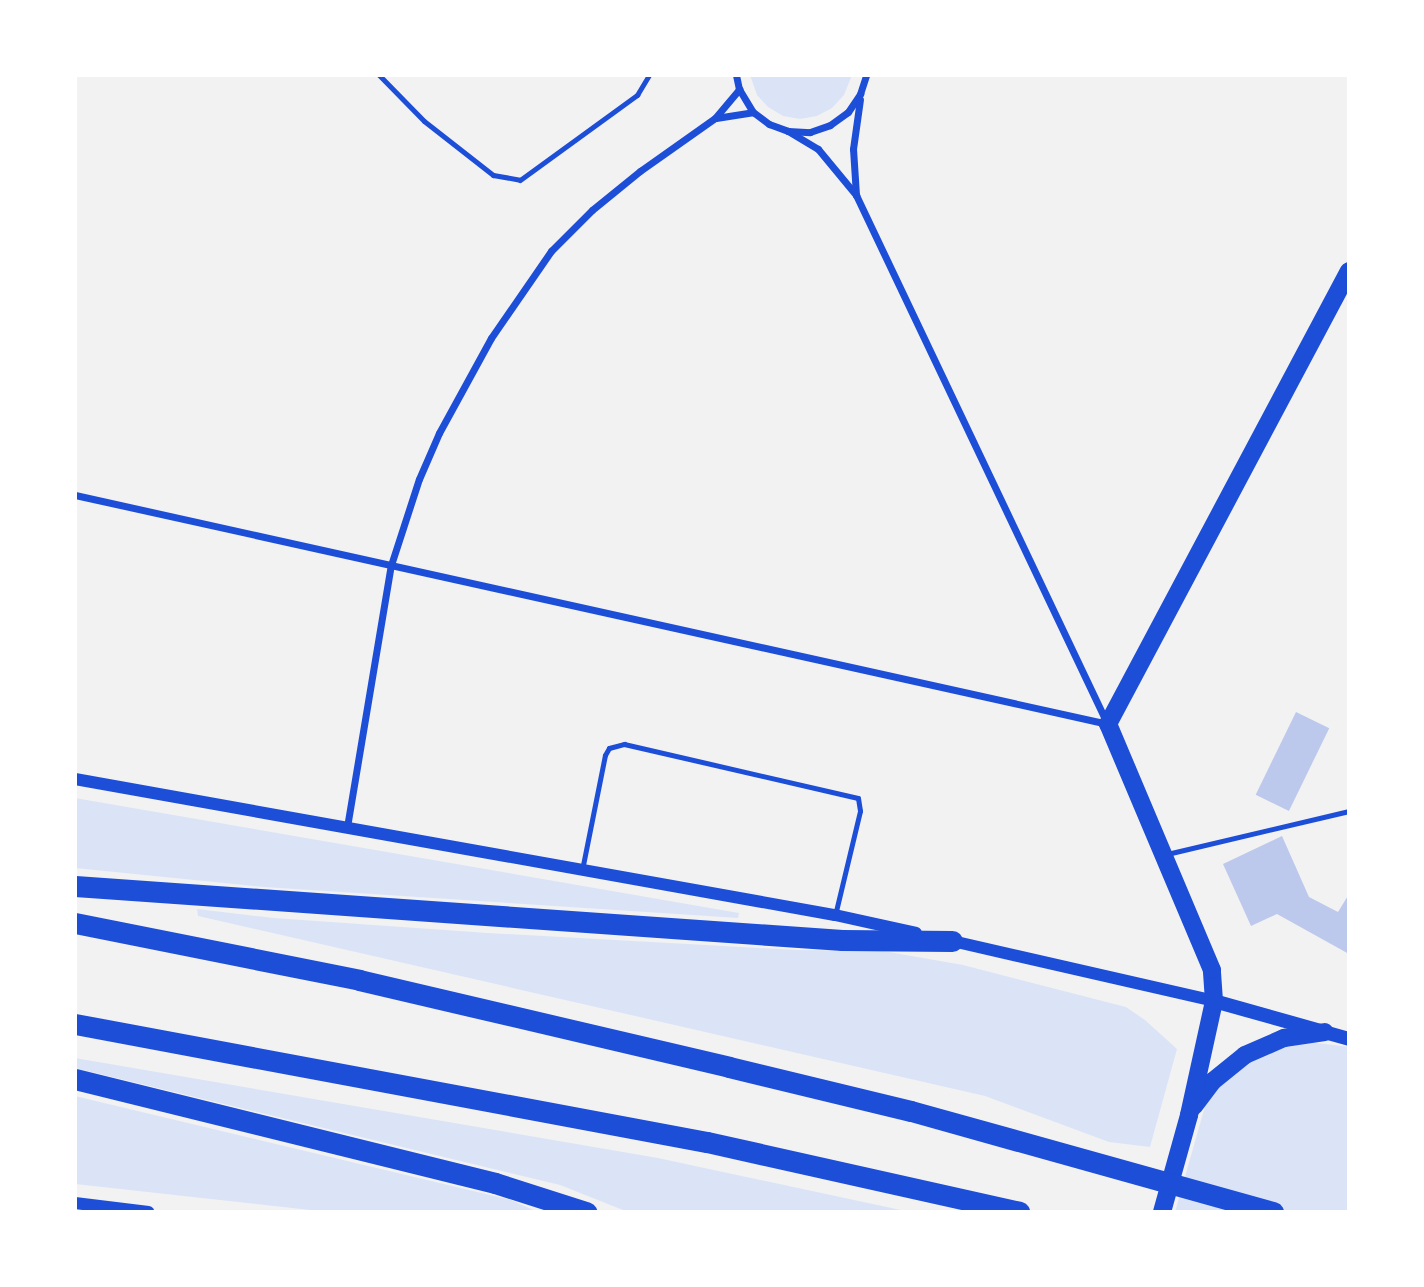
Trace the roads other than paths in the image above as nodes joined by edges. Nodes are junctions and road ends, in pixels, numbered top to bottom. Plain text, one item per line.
1 (379, 75) edge
2 (649, 75) edge
3 (736, 75) edge
4 (866, 75) edge
5 (738, 89) junction
6 (860, 94) junction
7 (753, 112) junction
8 (715, 118) junction
9 (788, 131) junction
10 (856, 195) junction
11 (1349, 271) edge
12 (75, 495) edge
13 (391, 565) junction
14 (1108, 724) junction
15 (75, 779) edge
16 (1349, 811) edge
17 (346, 827) junction
18 (1164, 855) junction
19 (582, 870) junction
20 (75, 886) edge
21 (835, 915) junction
22 (75, 923) edge
23 (952, 941) junction
24 (1213, 1001) junction
25 (75, 1024) edge
26 (1325, 1032) junction
27 (1349, 1039) edge
28 (75, 1079) edge
29 (1189, 1115) junction
30 (75, 1203) edge
31 (148, 1212) edge
32 (586, 1212) edge
33 (1019, 1212) edge
34 (1162, 1212) edge
35 (1273, 1212) edge

1 - 2 lane
3 - 5 street
4 - 6 street
5 - 7 street
5 - 8 street
6 - 9 street
6 - 10 street
7 - 8 street
7 - 9 street
8 - 13 street
9 - 10 street
10 - 14 street
11 - 14 main road
12 - 13 street
13 - 14 street
13 - 17 street
14 - 18 main road
15 - 17 street
16 - 18 lane
17 - 19 street
18 - 24 main road
19 - 21 street
19 - 21 lane
20 - 23 highway
21 - 23 street
22 - 35 highway
23 - 24 street
24 - 26 main road
24 - 29 main road
25 - 33 highway
26 - 27 main road
26 - 29 main road
28 - 32 highway
29 - 34 main road
30 - 31 street

